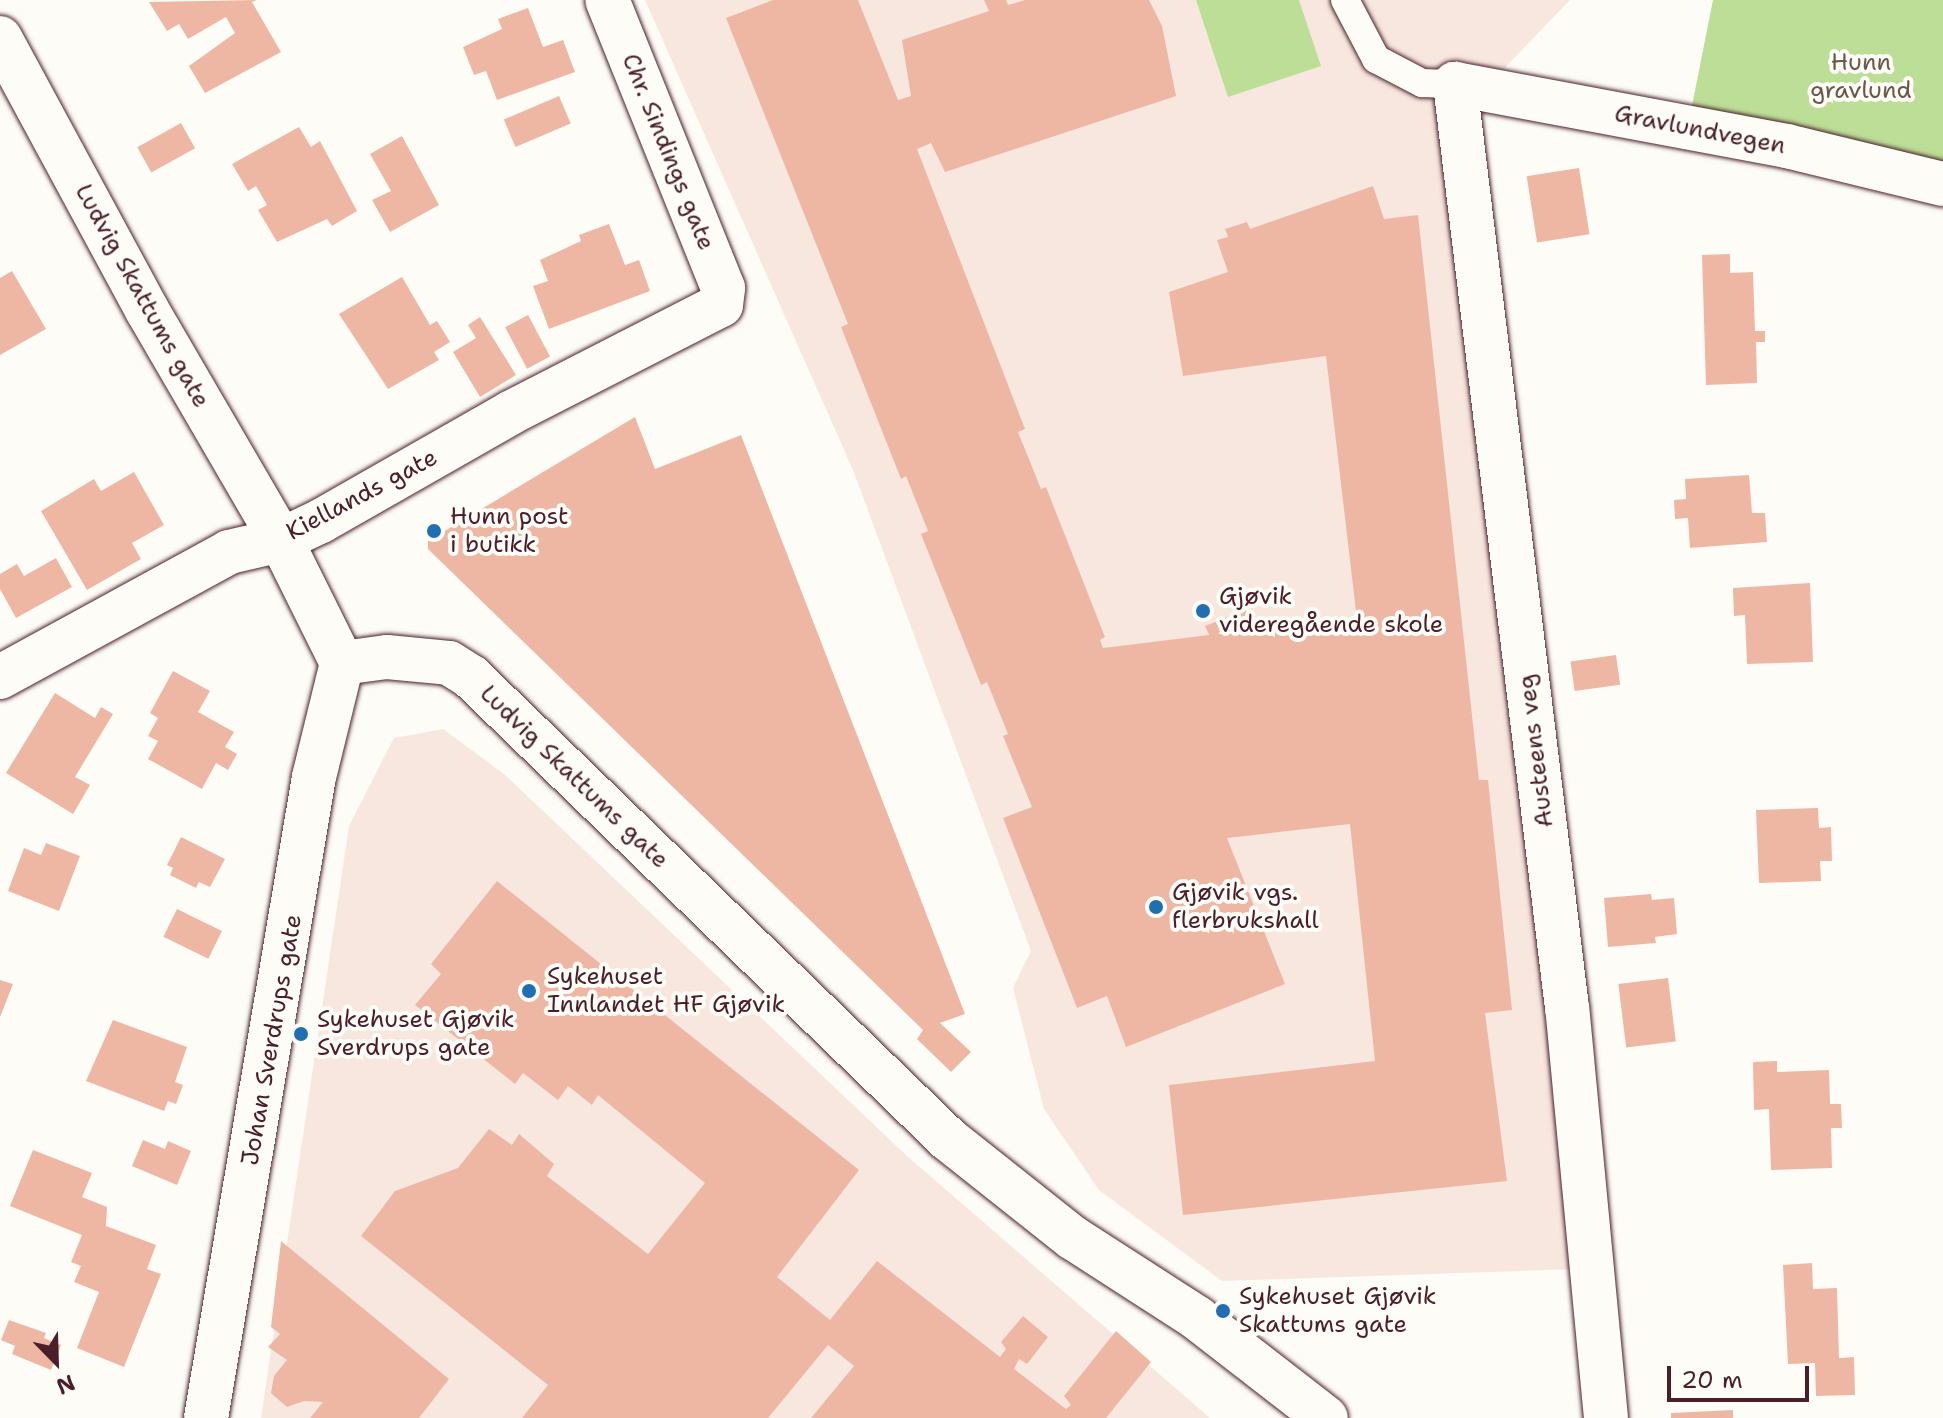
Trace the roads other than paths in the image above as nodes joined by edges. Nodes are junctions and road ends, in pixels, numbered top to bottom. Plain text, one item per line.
1 (607, 0) edge
2 (1345, 0) edge
3 (0, 38) edge
4 (1455, 84) junction
5 (1943, 184) edge
6 (721, 305) joint
7 (281, 540) junction
8 (342, 663) junction
9 (0, 677) edge
10 (206, 1418) edge
11 (1326, 1418) edge
12 (1606, 1418) edge

1 - 6 street, Chr. Sindings gate
2 - 4 lane
3 - 7 street, Ludvig Skattums gate
4 - 5 street, Gravlundvegen
4 - 12 street, Austeens veg
6 - 7 street, Kiellands gate
7 - 8 street, Ludvig Skattums gate
7 - 9 street, Kiellands gate
8 - 10 street, Johan Sverdrups gate
8 - 11 street, Ludvig Skattums gate

